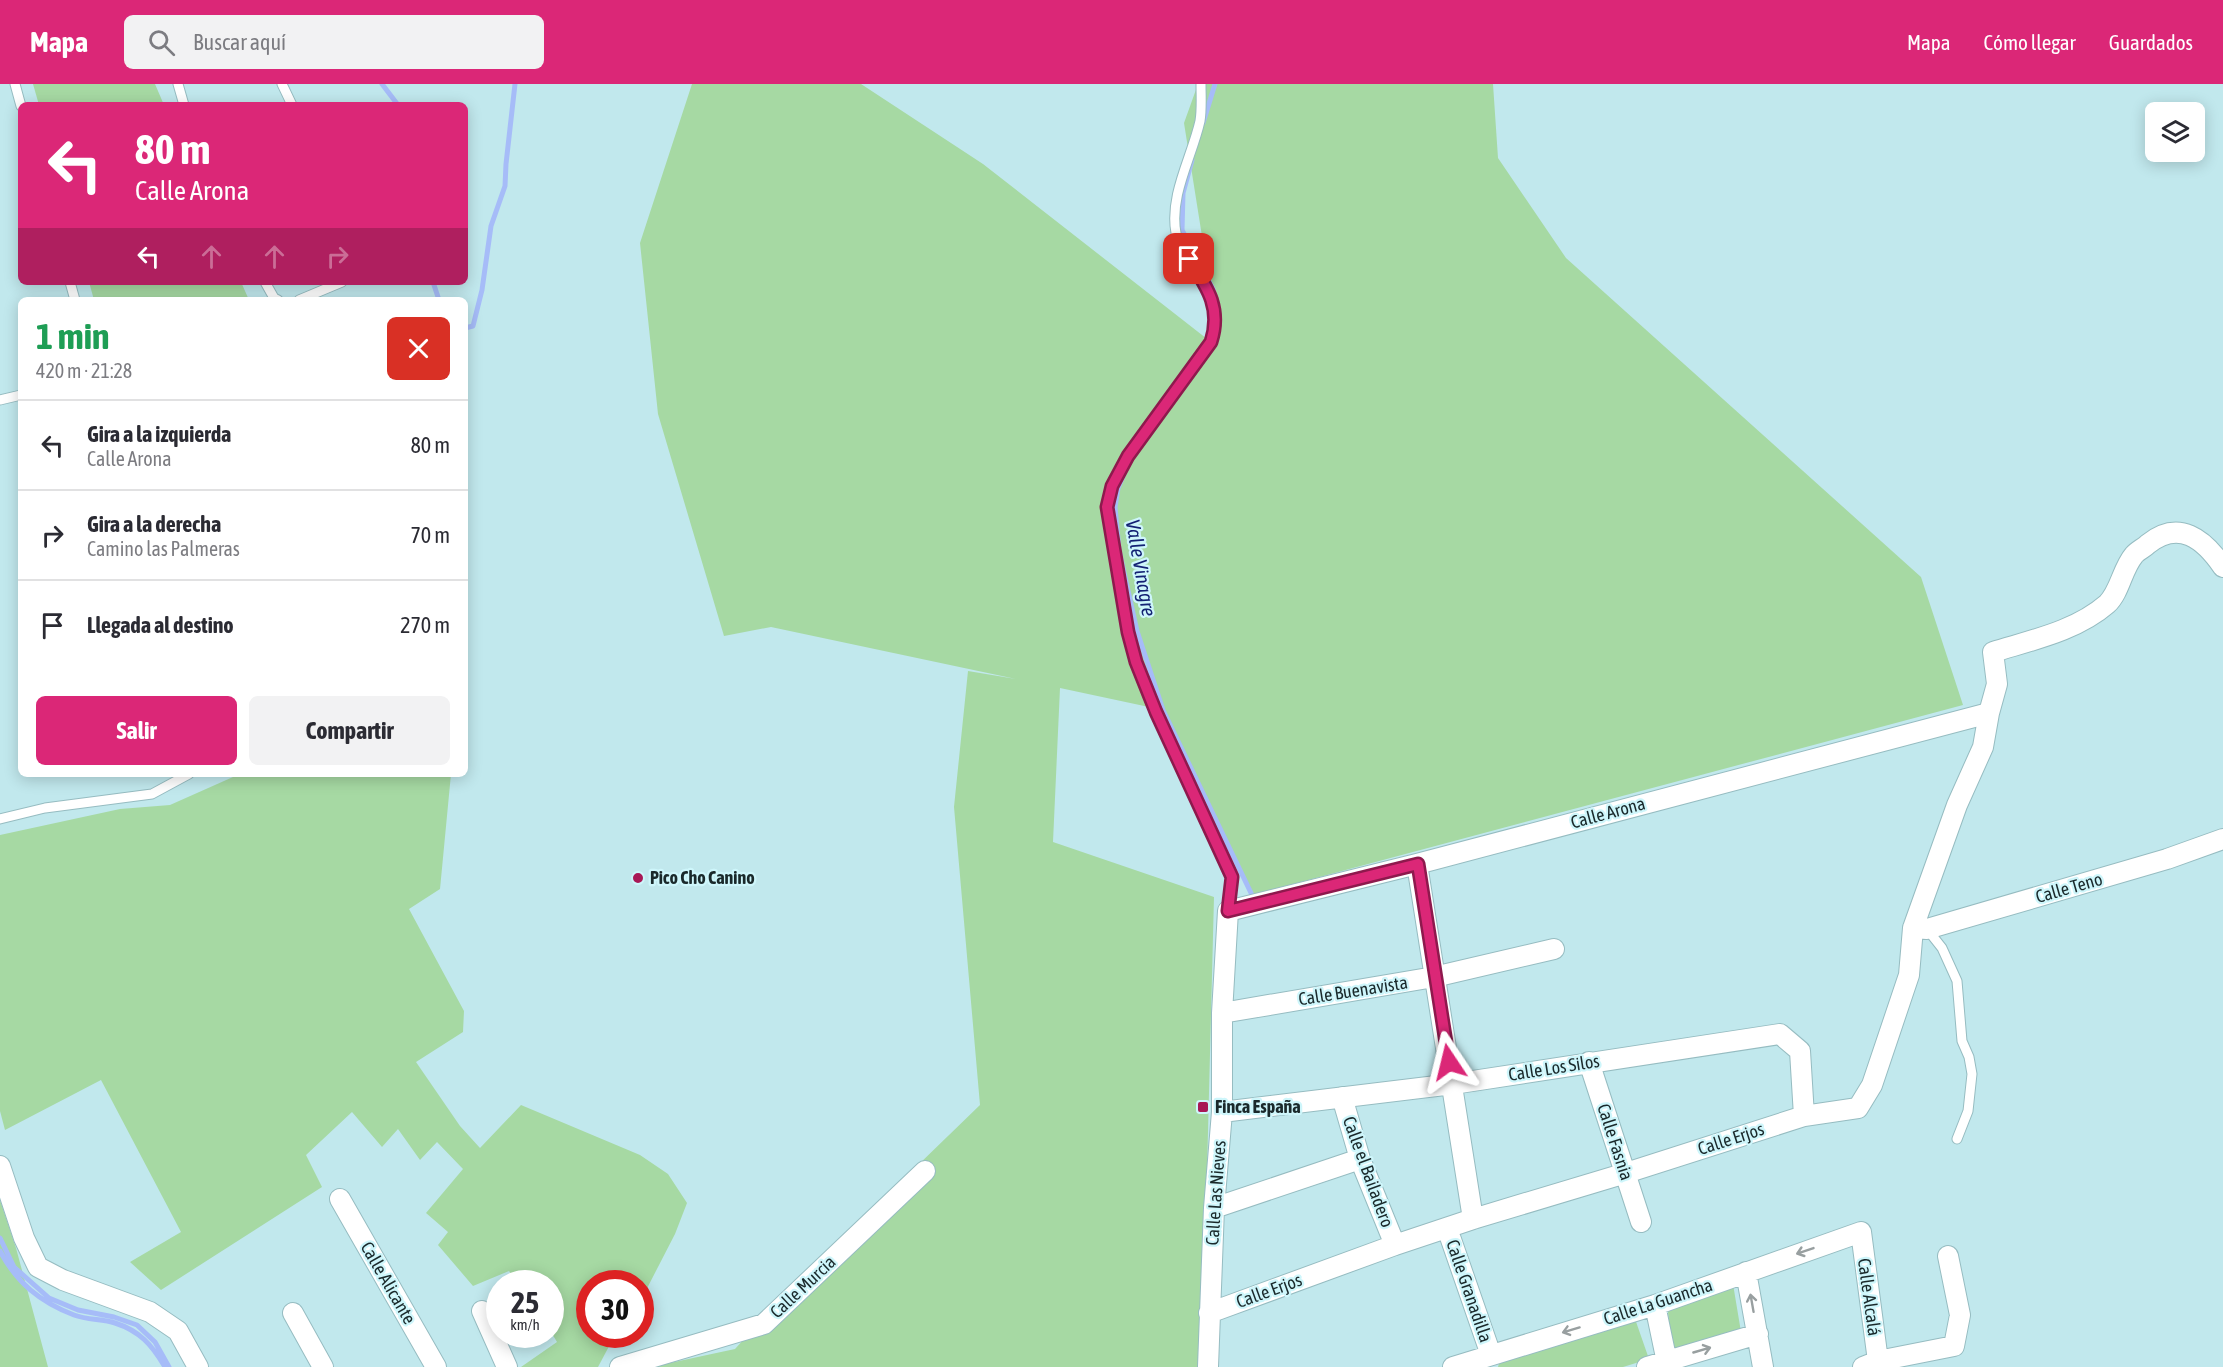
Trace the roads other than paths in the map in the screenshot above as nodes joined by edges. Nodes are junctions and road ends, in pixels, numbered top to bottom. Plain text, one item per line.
1 (15, 84) edge
2 (178, 84) edge
3 (282, 84) edge
4 (1201, 84) edge
5 (20, 102) edge
6 (183, 102) edge
7 (291, 102) edge
8 (335, 285) edge
9 (305, 297) edge
10 (18, 396) edge
11 (0, 400) edge
12 (2223, 567) edge
13 (1989, 713) junction
14 (183, 777) edge
15 (0, 819) edge
16 (2223, 838) edge
17 (1418, 864) junction
18 (1228, 911) junction
19 (1920, 928) junction
20 (1554, 949) dead end
21 (1434, 977) junction
22 (1222, 1013) junction
23 (1589, 1062) junction
24 (1453, 1084) junction
25 (1342, 1097) junction
26 (1222, 1112) junction
27 (1804, 1116) junction
28 (1957, 1139) dead end
29 (1360, 1159) junction
30 (0, 1166) edge
31 (925, 1171) dead end
32 (1626, 1173) junction
33 (340, 1199) dead end
34 (1214, 1208) junction
35 (1473, 1219) junction
36 (1641, 1222) dead end
37 (1447, 1228) junction
38 (1861, 1232) joint
39 (1395, 1245) junction
40 (1948, 1257) dead end
41 (1746, 1272) junction
42 (1655, 1305) junction
43 (482, 1311) dead end
44 (1209, 1313) junction
45 (293, 1314) dead end
46 (1758, 1334) junction
47 (1485, 1360) edge
48 (1924, 1360) edge
49 (1667, 1364) edge
50 (1871, 1364) edge
51 (198, 1367) edge
52 (323, 1367) edge
53 (436, 1367) edge
54 (507, 1367) edge
55 (620, 1367) edge
56 (1208, 1367) edge
57 (1453, 1367) edge
58 (1647, 1367) edge
59 (1763, 1367) edge

1 - 5 lane
2 - 6 lane
3 - 7 lane
4 - 18 lane
8 - 9 lane
10 - 11 lane
12 - 13 street, Calle Erjos
13 - 17 street, Calle Arona
13 - 19 street, Calle Erjos
14 - 15 lane
16 - 19 street, Calle Teno
17 - 18 street, Calle Arona
17 - 21 street, Calle Granadilla
18 - 22 street, Calle Las Nieves
19 - 27 street, Calle Erjos
19 - 28 lane
20 - 21 street, Calle Buenavista
21 - 22 street, Calle Buenavista
21 - 24 street, Calle Granadilla
22 - 26 street, Calle Las Nieves
23 - 24 street, Calle Los Silos
23 - 27 street, Calle Los Silos
23 - 32 street, Calle Fasnia
24 - 25 street, Calle Los Silos
24 - 35 street, Calle Granadilla
25 - 26 street, Calle Los Silos
25 - 29 street, Calle el Bailadero
26 - 34 street, Calle Las Nieves
27 - 32 street, Calle Erjos
29 - 34 street
29 - 39 street, Calle el Bailadero
30 - 51 street
31 - 55 street, Calle Murcia
32 - 35 street, Calle Erjos
32 - 36 street, Calle Fasnia
33 - 53 street, Calle Alicante
34 - 44 street, Calle Las Nieves
35 - 37 street, Calle Erjos
37 - 39 street, Calle Erjos
37 - 47 street, Calle Granadilla
38 -> 41 street, Calle La Guancha
38 - 50 street, Calle Alcalá
39 - 44 street, Calle Erjos
40 - 48 street, Calle Alcalá
41 - 42 street, Calle La Guancha
46 -> 41 street
42 -> 47 street, Calle La Guancha
42 - 49 street
43 - 54 street
44 - 56 street, Calle Las Nieves
45 - 52 street
49 -> 46 street
46 - 59 street
47 - 57 street, Calle La Guancha
48 - 50 street, Calle Alcalá
49 - 58 street

